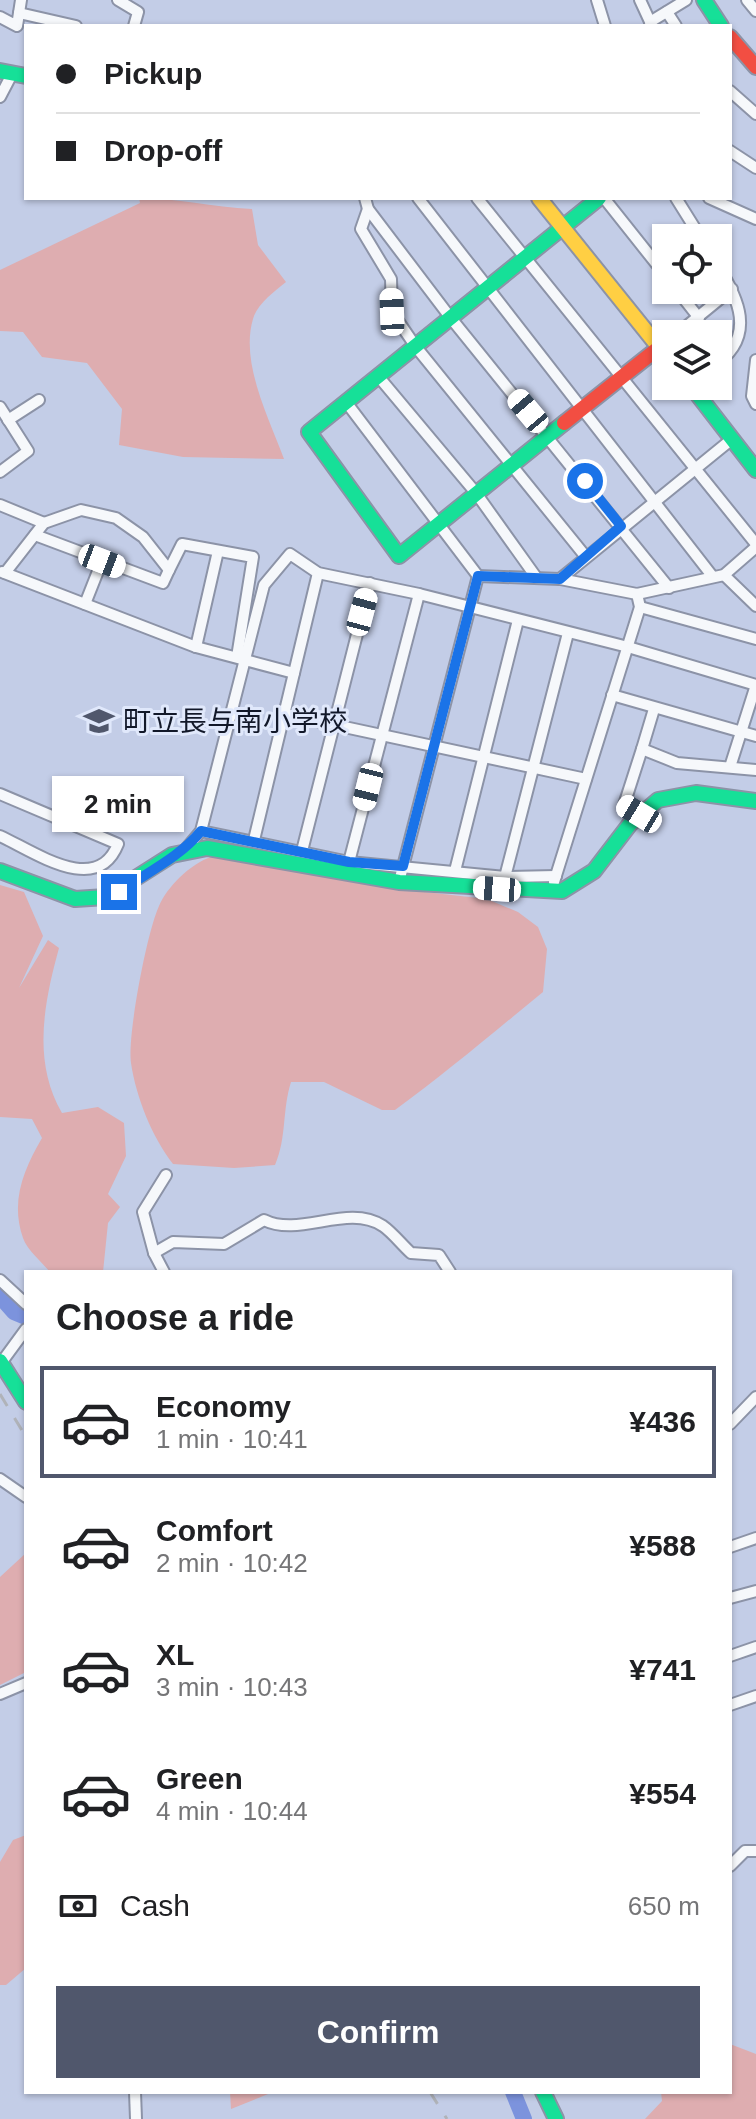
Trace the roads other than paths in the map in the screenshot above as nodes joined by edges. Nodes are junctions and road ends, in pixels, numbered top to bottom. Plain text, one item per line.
1 (21, 0) edge
2 (118, 0) edge
3 (597, 0) edge
4 (640, 0) edge
5 (686, 0) edge
6 (704, 0) edge
7 (667, 12) junction
8 (19, 13) junction
9 (0, 17) edge
10 (67, 24) edge
11 (135, 24) edge
12 (604, 24) edge
13 (651, 24) edge
14 (675, 24) edge
15 (720, 24) edge
16 (732, 39) edge
17 (756, 67) edge
18 (13, 74) edge
19 (732, 93) edge
20 (0, 97) edge
21 (756, 114) edge
22 (732, 152) edge
23 (756, 168) edge
24 (420, 200) edge
25 (479, 200) edge
26 (541, 200) edge
27 (600, 200) edge
28 (604, 200) edge
29 (677, 200) edge
30 (713, 200) edge
31 (366, 204) edge
32 (756, 219) edge
33 (692, 224) edge
34 (564, 229) junction
35 (525, 259) junction
36 (652, 259) edge
37 (488, 288) junction
38 (732, 289) edge
39 (688, 304) edge
40 (715, 304) edge
41 (450, 317) junction
42 (699, 318) junction
43 (696, 320) edge
44 (652, 335) edge
45 (416, 347) junction
46 (732, 351) edge
47 (652, 356) edge
48 (756, 360) edge
49 (378, 376) junction
50 (623, 378) junction
51 (39, 400) dead end
52 (702, 400) edge
53 (346, 402) junction
54 (756, 404) edge
55 (0, 407) edge
56 (582, 409) junction
57 (8, 420) junction
58 (548, 435) junction
59 (732, 439) junction
60 (511, 465) junction
61 (695, 469) junction
62 (756, 470) edge
63 (0, 472) edge
64 (476, 493) junction
65 (654, 501) junction
66 (0, 505) edge
67 (44, 523) junction
68 (438, 523) junction
69 (621, 526) junction
70 (35, 535) junction
71 (756, 546) edge
72 (218, 551) junction
73 (586, 557) junction
74 (102, 561) junction
75 (169, 570) junction
76 (3, 572) edge
77 (318, 573) junction
78 (478, 576) junction
79 (719, 576) junction
80 (536, 577) junction
81 (560, 579) junction
82 (370, 583) junction
83 (669, 588) junction
84 (419, 594) junction
85 (637, 594) junction
86 (85, 604) junction
87 (756, 605) edge
88 (469, 607) junction
89 (640, 607) junction
90 (518, 620) junction
91 (568, 633) junction
92 (756, 639) edge
93 (196, 647) junction
94 (628, 647) junction
95 (242, 658) junction
96 (294, 673) junction
97 (756, 685) edge
98 (612, 695) junction
99 (654, 709) junction
100 (284, 714) junction
101 (332, 726) junction
102 (742, 733) junction
103 (756, 736) edge
104 (382, 737) junction
105 (434, 748) junction
106 (642, 749) junction
107 (484, 757) junction
108 (535, 767) junction
109 (730, 767) junction
110 (756, 770) edge
111 (586, 779) junction
112 (0, 794) edge
113 (756, 801) edge
114 (639, 814) junction
115 (201, 831) junction
116 (0, 836) edge
117 (254, 840) junction
118 (185, 850) junction
119 (302, 851) junction
120 (349, 862) junction
121 (403, 866) junction
122 (0, 871) edge
123 (455, 871) junction
124 (556, 876) junction
125 (505, 877) junction
126 (399, 882) junction
127 (550, 892) junction
128 (166, 1175) dead end
129 (154, 1253) junction
130 (163, 1270) edge
131 (449, 1270) edge
132 (0, 1280) edge
133 (24, 1302) edge
134 (24, 1332) edge
135 (1, 1362) edge
136 (756, 1397) edge
137 (24, 1399) edge
138 (732, 1422) edge
139 (0, 1479) edge
140 (24, 1496) edge
141 (756, 1538) edge
142 (732, 1546) edge
143 (756, 1591) edge
144 (732, 1597) edge
145 (756, 1647) edge
146 (732, 1655) edge
147 (24, 1684) edge
148 (0, 1694) edge
149 (756, 1696) edge
150 (732, 1704) edge
151 (756, 1851) edge
152 (732, 1864) edge
153 (135, 2094) edge
154 (544, 2094) edge
155 (136, 2119) edge
156 (556, 2119) edge

1 - 8 street
2 - 11 street
3 - 12 street
4 - 13 street
5 - 7 street
6 - 15 street
7 - 13 street
7 - 14 street
8 - 9 street
8 - 10 street
16 - 17 street
18 - 20 street
19 - 21 street
22 - 23 street
24 - 37 street
25 - 35 street
26 - 34 street
27 - 34 street
28 - 36 street
29 - 33 street
30 - 32 street
31 - 41 street
31 - 45 street
34 - 35 street
34 - 44 street
35 - 37 street
35 - 50 street
37 - 41 street
37 - 56 street
38 - 46 street
39 - 42 street
40 - 42 street
41 - 45 street
41 - 58 street
42 - 43 street
45 - 49 street
45 - 60 street
47 - 50 street
48 - 54 street
49 - 53 street
49 - 64 street
50 - 56 street
50 - 61 street
51 - 57 street
52 - 59 street
53 - 68 street
53 - 68 street
55 - 57 street
56 - 58 street
56 - 65 street
57 - 63 street
58 - 60 street
58 - 69 street
59 - 61 street
59 - 62 street
60 - 64 street
60 - 73 street
61 - 65 street
61 - 71 street
64 - 68 street
64 - 80 street
65 - 69 street
65 - 79 street
66 - 67 street
67 - 70 street
67 - 75 street
68 - 78 street
69 - 73 street
69 - 83 street
70 - 74 street
70 - 76 street
71 - 79 street
72 - 75 street
72 - 93 street
72 - 95 street
73 - 81 street
74 - 75 street
74 - 86 street
76 - 86 street
77 - 82 street
77 - 95 street
77 - 96 street
78 - 80 street
78 - 88 street
79 - 83 street
79 - 87 street
80 - 81 street
81 - 85 street
82 - 84 street
82 - 101 street
83 - 85 street
84 - 88 street
84 - 104 street
85 - 89 street
86 - 93 street
88 - 90 street
88 - 105 street
89 - 92 street
89 - 94 street
90 - 91 street
90 - 107 street
91 - 94 street
91 - 108 street
93 - 95 street
94 - 97 street
94 - 98 street
95 - 96 street
95 - 115 street
96 - 100 street
97 - 102 street
98 - 99 street
98 - 111 street
99 - 102 street
99 - 106 street
100 - 101 street
100 - 117 street
101 - 104 street
101 - 119 street
102 - 103 street
102 - 109 street
104 - 105 street
104 - 120 street
105 - 107 street
105 - 121 street
106 - 109 street
106 - 114 street
107 - 108 street
107 - 123 street
108 - 111 street
108 - 125 street
109 - 110 street
111 - 124 street
112 - 116 street
113 - 114 street
114 - 127 street
115 - 117 street
115 - 118 street
117 - 119 street
118 - 122 street
118 - 126 street
119 - 120 street
120 - 121 street
121 - 123 street
121 - 126 street
123 - 125 street
124 - 125 street
124 - 127 street
126 - 127 street
128 - 129 street
129 - 130 street
129 - 131 street
132 - 133 street
134 - 135 street
135 - 137 street
136 - 138 street
139 - 140 street
141 - 142 street
143 - 144 street
145 - 146 street
147 - 148 street
149 - 150 street
151 - 152 street
153 - 155 street
154 - 156 street

